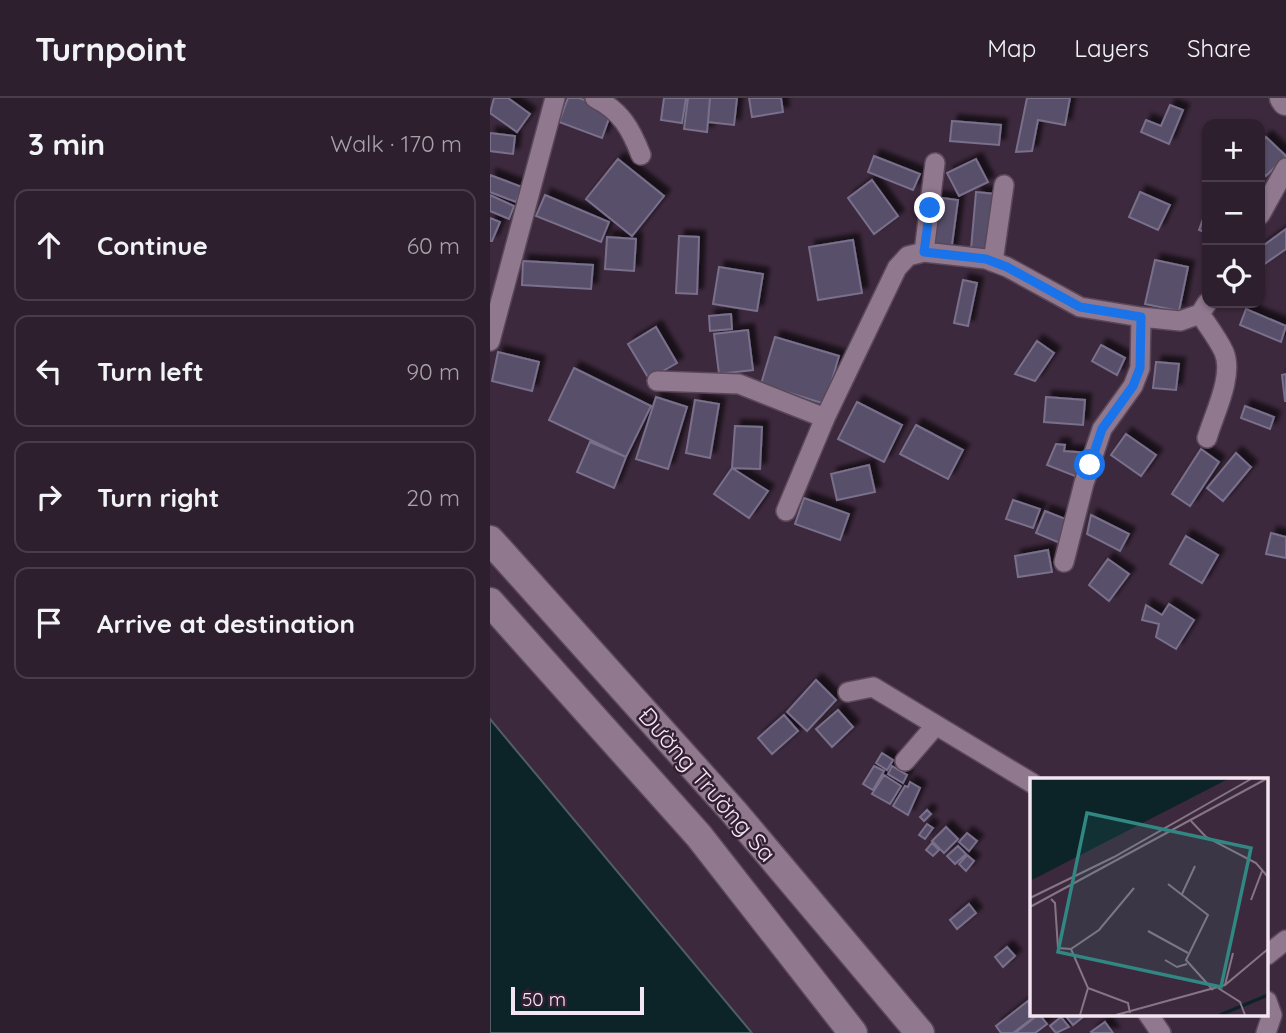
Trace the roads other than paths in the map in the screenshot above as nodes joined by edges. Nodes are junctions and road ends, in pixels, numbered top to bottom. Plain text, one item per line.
1 (555, 98) edge
2 (595, 98) edge
3 (641, 155) dead end
4 (935, 163) dead end
5 (1286, 168) edge
6 (1004, 186) dead end
7 (1265, 206) edge
8 (924, 252) junction
9 (993, 262) junction
10 (1204, 308) edge
11 (1141, 317) junction
12 (490, 341) edge
13 (657, 381) dead end
14 (825, 418) junction
15 (1207, 438) dead end
16 (786, 512) dead end
17 (490, 540) edge
18 (1064, 562) dead end
19 (490, 602) edge
20 (848, 692) dead end
21 (936, 725) junction
22 (905, 761) dead end
23 (1030, 782) edge
24 (1286, 940) edge
25 (1268, 954) edge
26 (1268, 1004) edge
27 (1149, 1016) edge
28 (853, 1033) edge
29 (920, 1033) edge
30 (1161, 1033) edge
31 (1266, 1033) edge

1 - 12 street
2 - 3 street
4 - 8 street
5 - 7 street
6 - 9 street
8 - 9 street
8 - 14 street
9 - 11 street
10 - 11 street
10 - 15 street
11 - 18 street
13 - 14 street
14 - 16 street
17 - 29 main road, Đường Trường Sa
19 - 28 main road, Đường Trường Sa
20 - 21 street
21 - 22 street
21 - 23 street
24 - 25 street
26 - 31 street
27 - 30 street

